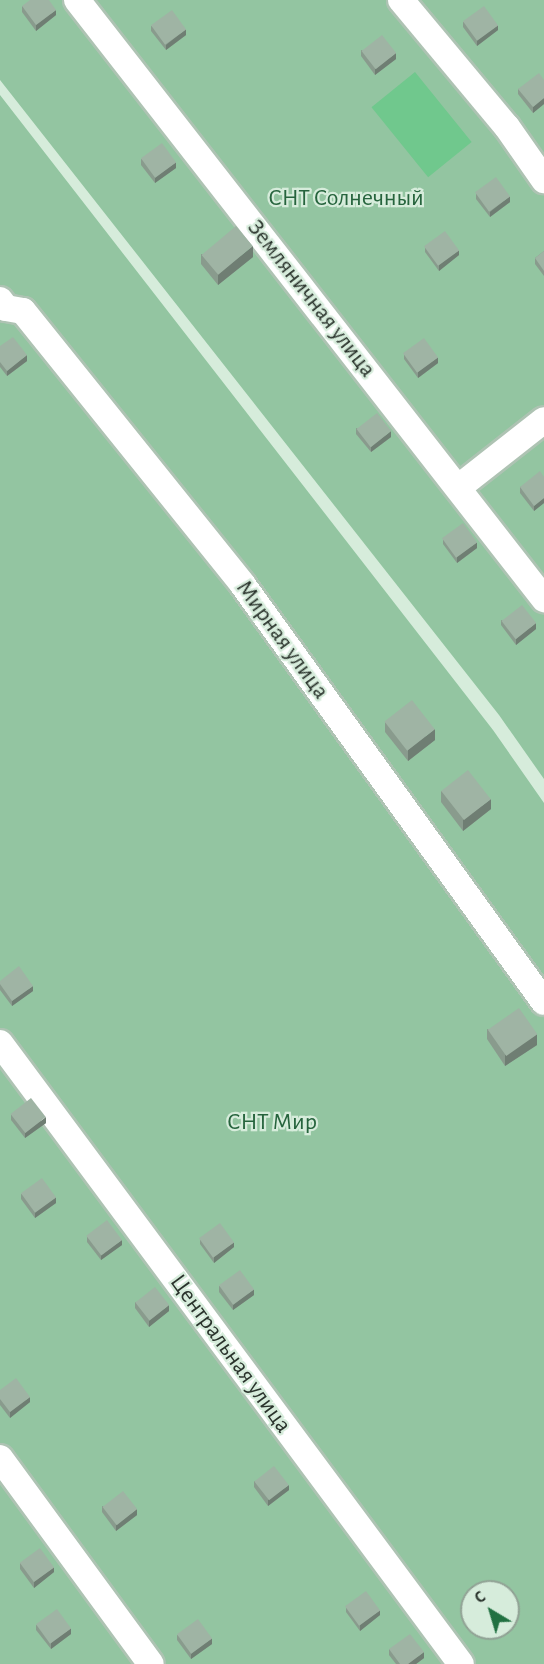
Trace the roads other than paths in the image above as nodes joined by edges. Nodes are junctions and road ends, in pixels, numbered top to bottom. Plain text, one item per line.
1 (77, 0) edge
2 (401, 0) edge
3 (544, 180) edge
4 (2, 307) edge
5 (544, 420) edge
6 (459, 487) junction
7 (544, 599) edge
8 (544, 1002) edge
9 (0, 1043) edge
10 (0, 1458) edge
11 (151, 1664) edge
12 (461, 1664) edge

1 - 6 street, Земляничная улица
2 - 3 street
4 - 8 street, Мирная улица
5 - 6 street
6 - 7 street, Земляничная улица
9 - 12 street, Центральная улица
10 - 11 street

